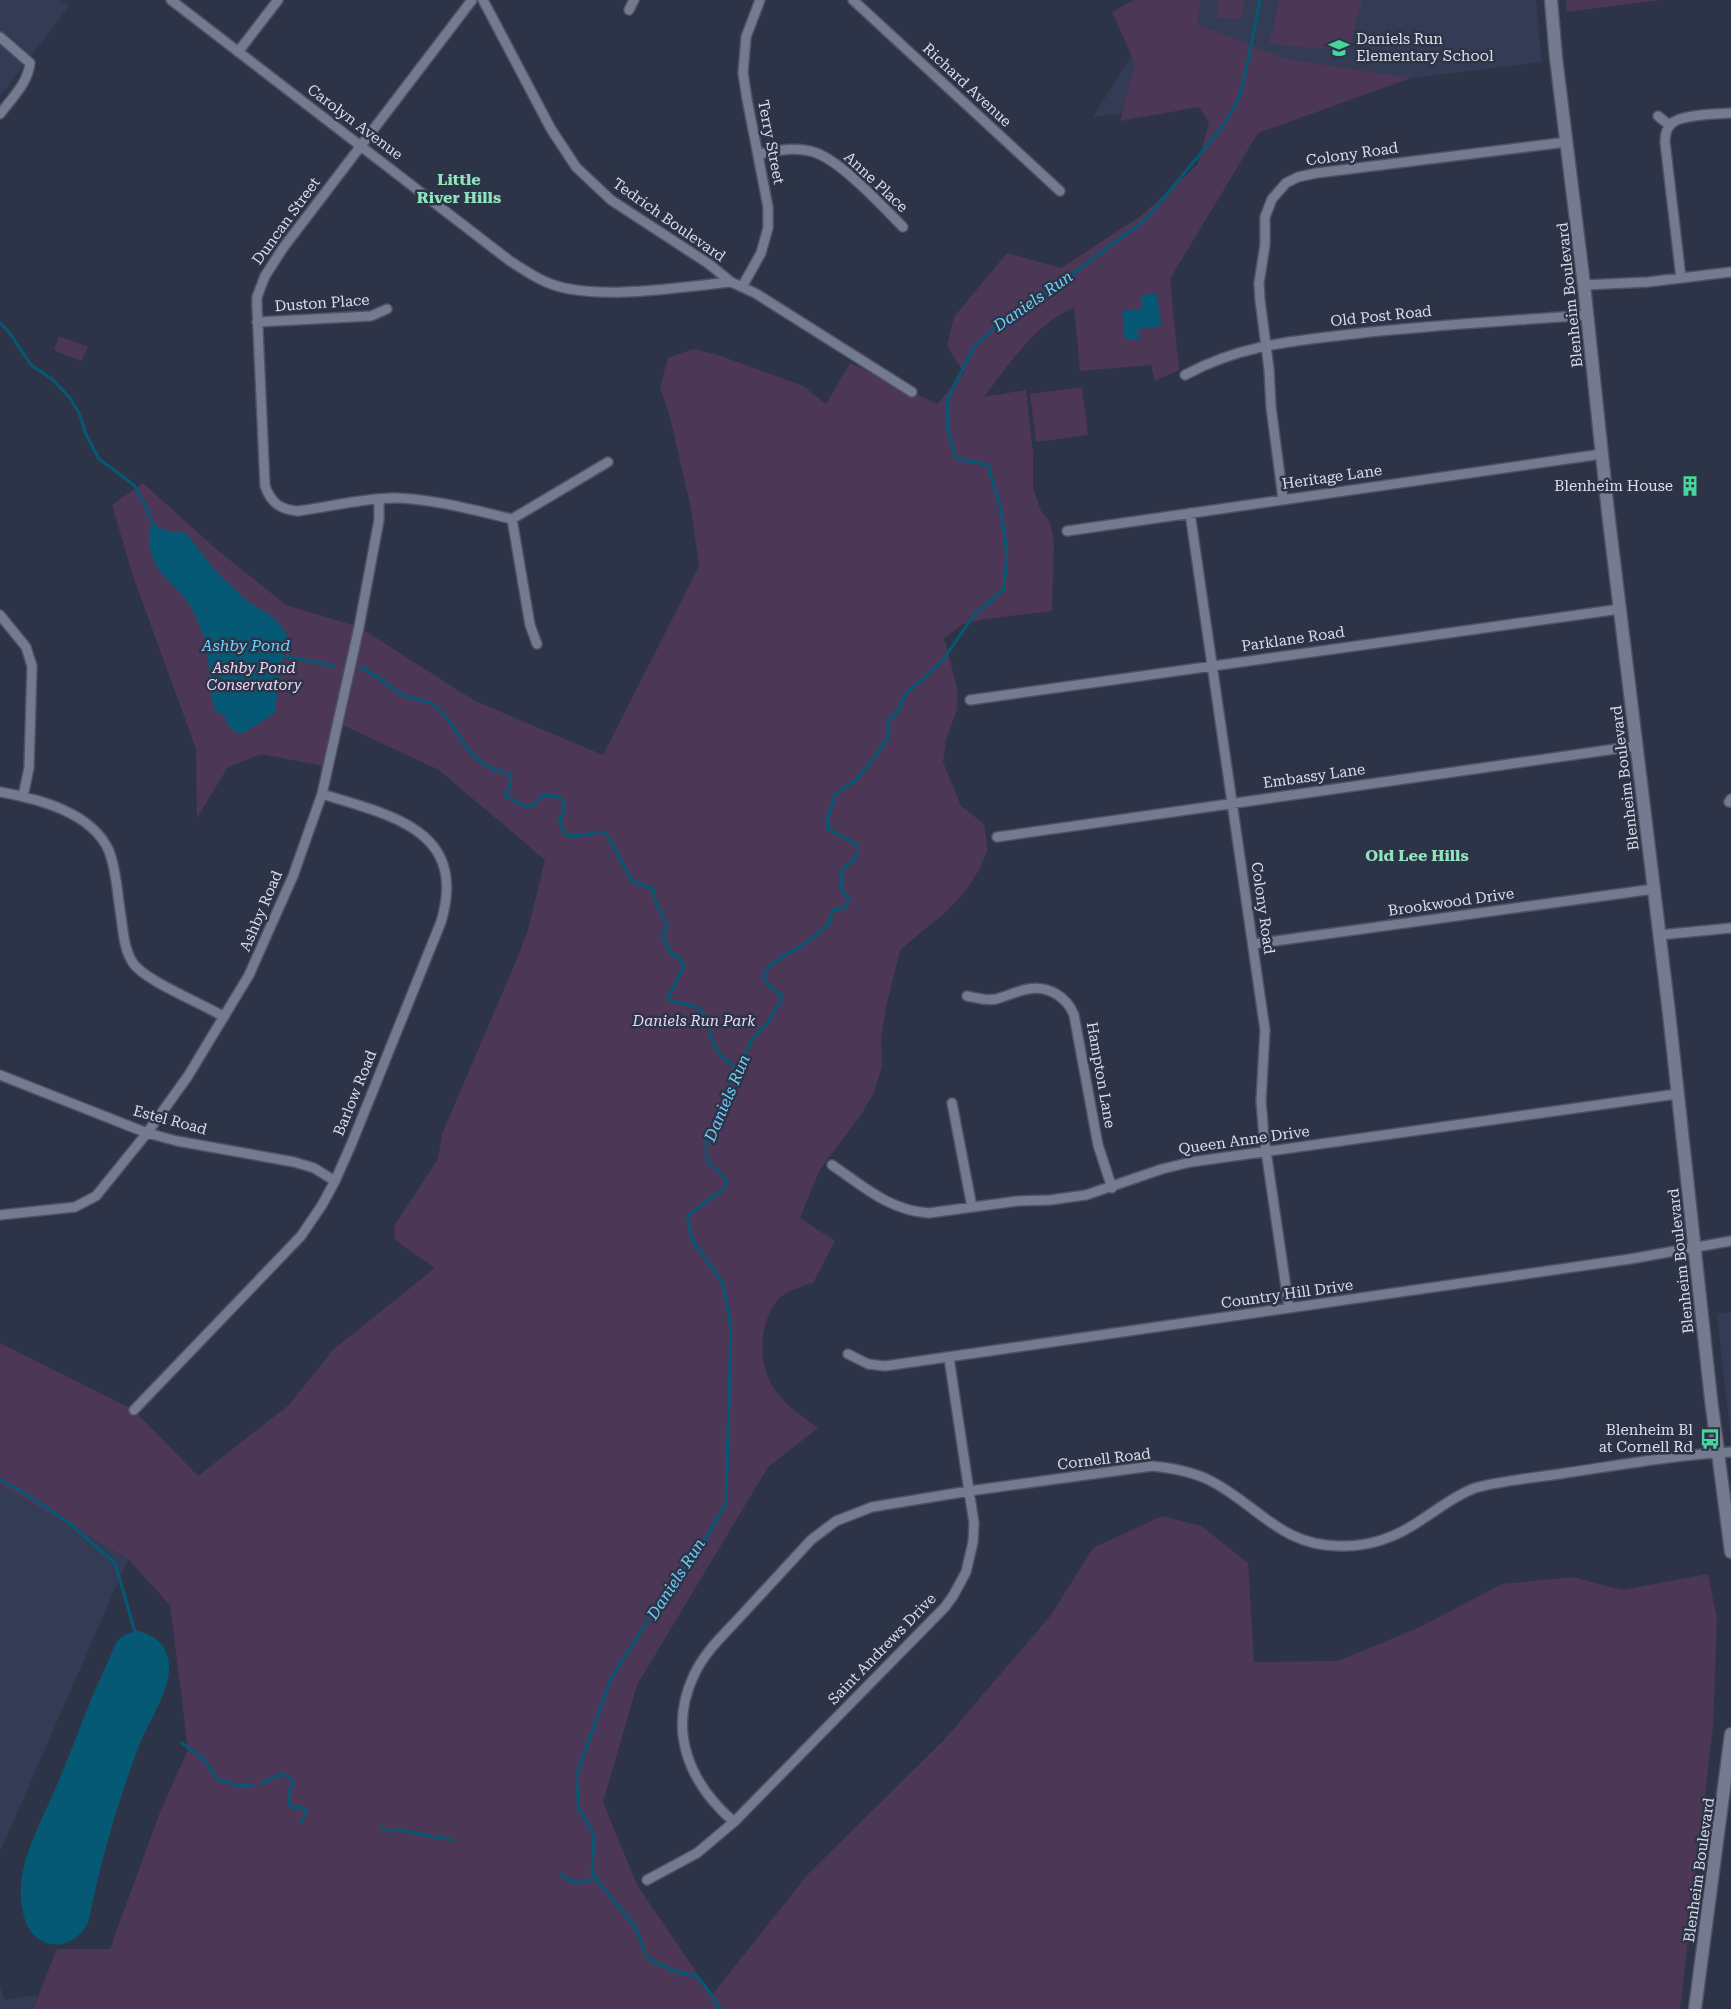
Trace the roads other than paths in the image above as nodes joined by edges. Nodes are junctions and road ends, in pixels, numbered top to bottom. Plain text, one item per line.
1 (171, 0) edge
2 (278, 0) edge
3 (472, 0) edge
4 (483, 0) edge
5 (634, 0) edge
6 (760, 0) edge
7 (853, 0) edge
8 (1551, 0) edge
9 (629, 10) dead end
10 (0, 37) edge
11 (238, 52) junction
12 (1731, 113) edge
13 (0, 114) edge
14 (1658, 116) dead end
15 (1669, 125) junction
16 (1567, 142) junction
17 (361, 146) junction
18 (759, 154) junction
19 (1060, 191) dead end
20 (903, 227) dead end
21 (1731, 272) edge
22 (1681, 278) junction
23 (731, 282) junction
24 (1584, 285) junction
25 (742, 287) junction
26 (387, 309) dead end
27 (1587, 315) junction
28 (257, 322) junction
29 (1266, 346) junction
30 (1185, 375) dead end
31 (912, 392) dead end
32 (1602, 454) junction
33 (608, 462) dead end
34 (379, 499) junction
35 (1283, 499) junction
36 (1190, 513) junction
37 (512, 519) junction
38 (1067, 531) dead end
39 (1620, 609) junction
40 (0, 615) edge
41 (537, 644) dead end
42 (1213, 666) junction
43 (970, 700) dead end
44 (1636, 746) junction
45 (0, 792) edge
46 (322, 794) junction
47 (22, 796) junction
48 (1232, 803) junction
49 (997, 837) dead end
50 (1654, 889) junction
51 (1731, 928) edge
52 (1659, 935) junction
53 (1253, 944) junction
54 (968, 996) dead end
55 (224, 1017) junction
56 (0, 1074) edge
57 (1677, 1094) junction
58 (952, 1103) dead end
59 (147, 1133) junction
60 (1266, 1151) junction
61 (832, 1165) dead end
62 (335, 1181) junction
63 (1112, 1188) junction
64 (972, 1207) junction
65 (0, 1215) edge
66 (1731, 1240) edge
67 (1695, 1247) junction
68 (1289, 1308) junction
69 (848, 1354) dead end
70 (950, 1358) junction
71 (134, 1410) dead end
72 (1731, 1452) edge
73 (1718, 1453) junction
74 (969, 1491) junction
75 (1731, 1552) edge
76 (1731, 1734) edge
77 (734, 1822) junction
78 (647, 1880) dead end
79 (1695, 2009) edge

1 - 11 street, Carolyn Avenue
2 - 11 street
3 - 17 street, Duncan Street
4 - 23 street, Tedrich Boulevard
5 - 9 street
6 - 18 street, Terry Street
7 - 19 street, Richard Avenue
8 - 16 main road, Blenheim Boulevard
10 - 13 street
11 - 17 street, Carolyn Avenue
12 - 15 street
14 - 15 street
15 - 22 street
16 - 24 main road, Blenheim Boulevard
16 - 29 street, Colony Road
17 - 23 street, Carolyn Avenue
17 - 28 street, Duncan Street
18 - 20 street, Anne Place
18 - 25 street, Terry Street
21 - 22 street
22 - 24 street
23 - 25 street, Tedrich Boulevard
24 - 27 main road, Blenheim Boulevard
25 - 31 street, Tedrich Boulevard
26 - 28 street, Duston Place
27 - 29 street, Old Post Road
27 - 32 main road, Blenheim Boulevard
28 - 34 street, Duncan Street
29 - 30 street, Old Post Road
29 - 35 street, Colony Road
32 - 35 street, Heritage Lane
32 - 39 main road, Blenheim Boulevard
33 - 37 street
34 - 37 street
34 - 46 street, Ashby Road
35 - 36 street, Heritage Lane
36 - 38 street, Heritage Lane
36 - 42 street, Colony Road
37 - 41 street
39 - 42 street, Parklane Road
39 - 44 main road, Blenheim Boulevard
40 - 47 street
42 - 43 street, Parklane Road
42 - 48 street, Colony Road
44 - 48 street, Embassy Lane
44 - 50 main road, Blenheim Boulevard
45 - 47 street
46 - 55 street, Ashby Road
46 - 62 street, Barlow Road
47 - 55 street
48 - 49 street, Embassy Lane
48 - 53 street, Colony Road
50 - 52 main road, Blenheim Boulevard
50 - 53 street, Brookwood Drive
51 - 52 street
52 - 57 main road, Blenheim Boulevard
53 - 60 street, Colony Road
54 - 63 street, Hampton Lane
55 - 59 street, Ashby Road
56 - 59 street, Estel Road
57 - 60 street, Queen Anne Drive
57 - 67 main road, Blenheim Boulevard
58 - 64 street
59 - 62 street, Estel Road
59 - 65 street, Ashby Road
60 - 63 street, Queen Anne Drive
60 - 68 street, Colony Road
61 - 64 street, Queen Anne Drive
62 - 71 street, Barlow Road
63 - 64 street, Queen Anne Drive
66 - 67 street, Country Hill Drive
67 - 68 street, Country Hill Drive
67 - 73 main road, Blenheim Boulevard
68 - 70 street, Country Hill Drive
69 - 70 street, Country Hill Drive
70 - 74 street, Saint Andrews Drive
72 - 73 street, Cornell Road
73 - 74 street, Cornell Road
73 - 75 main road, Blenheim Boulevard
74 - 77 street, Saint Andrews Drive
74 - 77 street, Cornell Road
76 - 79 main road, Blenheim Boulevard
77 - 78 street, Saint Andrews Drive

